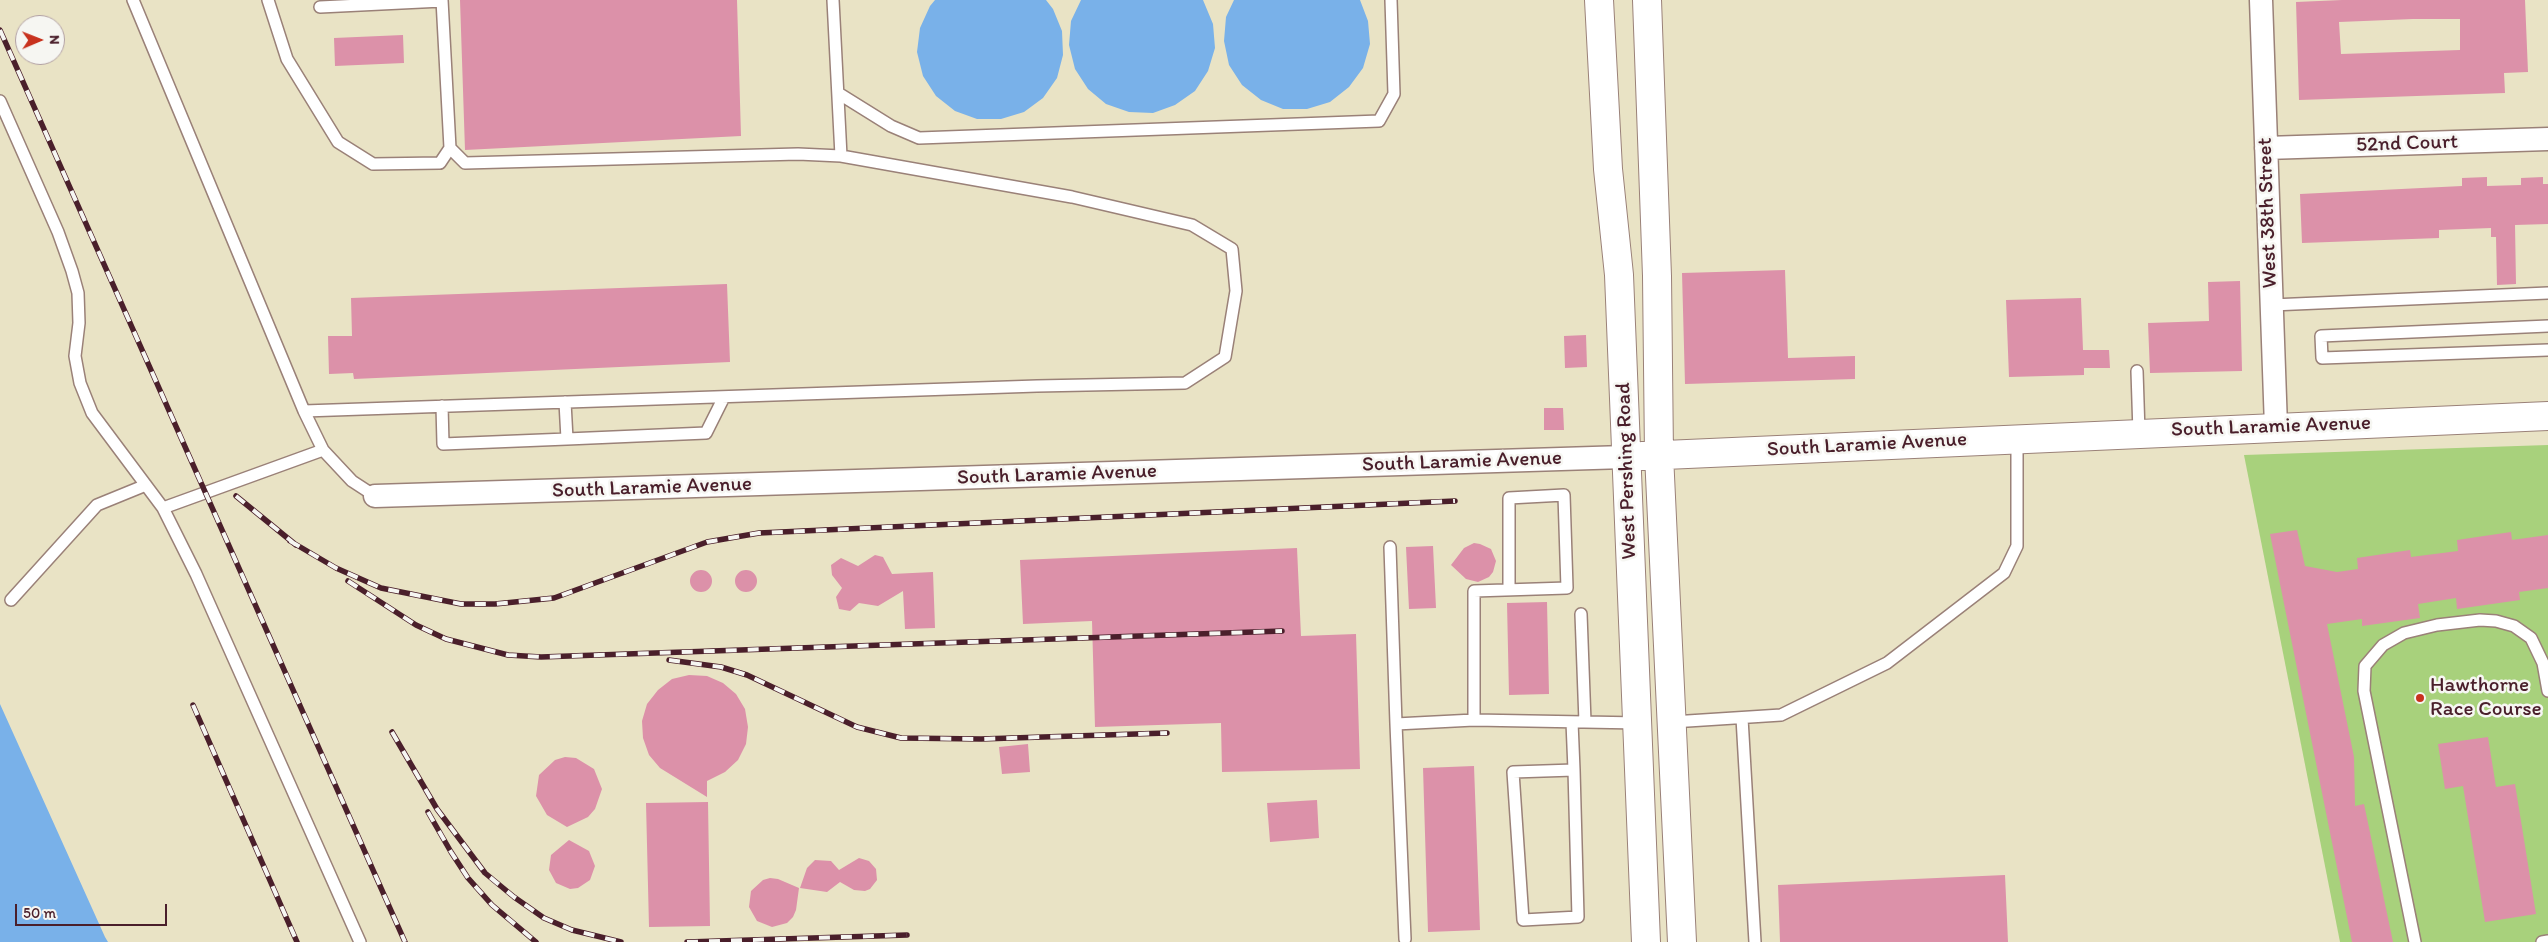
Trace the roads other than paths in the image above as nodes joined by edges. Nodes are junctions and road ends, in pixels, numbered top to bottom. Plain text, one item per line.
1 (133, 0) edge
2 (268, 0) edge
3 (442, 0) edge
4 (833, 0) edge
5 (1391, 0) edge
6 (1598, 0) edge
7 (1648, 0) edge
8 (2261, 0) edge
9 (355, 2) edge
10 (320, 7) dead end
11 (838, 93) junction
12 (0, 101) edge
13 (2548, 140) edge
14 (450, 148) junction
15 (2266, 148) junction
16 (841, 156) junction
17 (440, 163) junction
18 (465, 163) junction
19 (2548, 293) edge
20 (2272, 305) junction
21 (2548, 326) edge
22 (2548, 350) edge
23 (2137, 371) dead end
24 (724, 396) junction
25 (564, 402) junction
26 (442, 406) junction
27 (304, 411) junction
28 (2548, 416) edge
29 (2276, 427) junction
30 (2139, 433) junction
31 (566, 439) junction
32 (2017, 439) junction
33 (323, 450) junction
34 (1659, 455) junction
35 (1625, 457) junction
36 (146, 484) junction
37 (376, 496) joint
38 (163, 508) junction
39 (1390, 547) dead end
40 (1509, 590) junction
41 (11, 600) dead end
42 (1581, 614) dead end
43 (2548, 691) edge
44 (1742, 718) junction
45 (1474, 720) junction
46 (1572, 722) junction
47 (1585, 722) junction
48 (1672, 722) junction
49 (1639, 723) junction
50 (1396, 724) junction
51 (1574, 770) junction
52 (1405, 939) dead end
53 (2548, 941) edge
54 (360, 942) edge
55 (1646, 942) edge
56 (1682, 942) edge
57 (1755, 942) edge
58 (2415, 942) edge
59 (2542, 942) edge

1 - 27 lane
2 - 17 lane
3 - 9 lane
3 - 14 lane
4 - 11 lane
5 - 11 lane
6 - 35 main road, West Pershing Road
7 - 34 main road, West Pershing Road
8 - 15 street, West 38th Street
9 - 10 lane
11 - 16 lane
12 - 36 lane
13 - 15 street, 52nd Court
14 - 17 lane
14 - 18 lane
15 - 20 street, West 38th Street
16 - 18 lane
16 - 24 lane
17 - 18 lane
19 - 20 lane
20 - 29 street, West 38th Street
21 - 22 lane
23 - 30 lane
24 - 25 lane
24 - 31 lane
25 - 26 lane
25 - 31 lane
26 - 27 lane
26 - 31 lane
27 - 33 lane
28 - 29 main road, South Laramie Avenue
29 - 30 main road, South Laramie Avenue
30 - 32 main road, South Laramie Avenue
32 - 34 main road, South Laramie Avenue
32 - 44 lane
33 - 37 lane
33 - 38 lane
34 - 35 main road, South Laramie Avenue
34 - 48 main road, West Pershing Road
35 - 37 street, South Laramie Avenue
35 - 49 main road, West Pershing Road
36 - 38 lane
36 - 41 lane
38 - 54 lane
39 - 50 lane
40 - 40 lane
40 - 45 lane
42 - 47 lane
43 - 58 lane
44 - 48 lane
44 - 57 lane
45 - 46 lane
45 - 50 lane
46 - 47 lane
46 - 51 lane
47 - 49 lane
48 - 49 main road
48 - 56 main road, West Pershing Road
49 - 55 main road, West Pershing Road
50 - 52 lane
51 - 51 lane
53 - 59 lane

